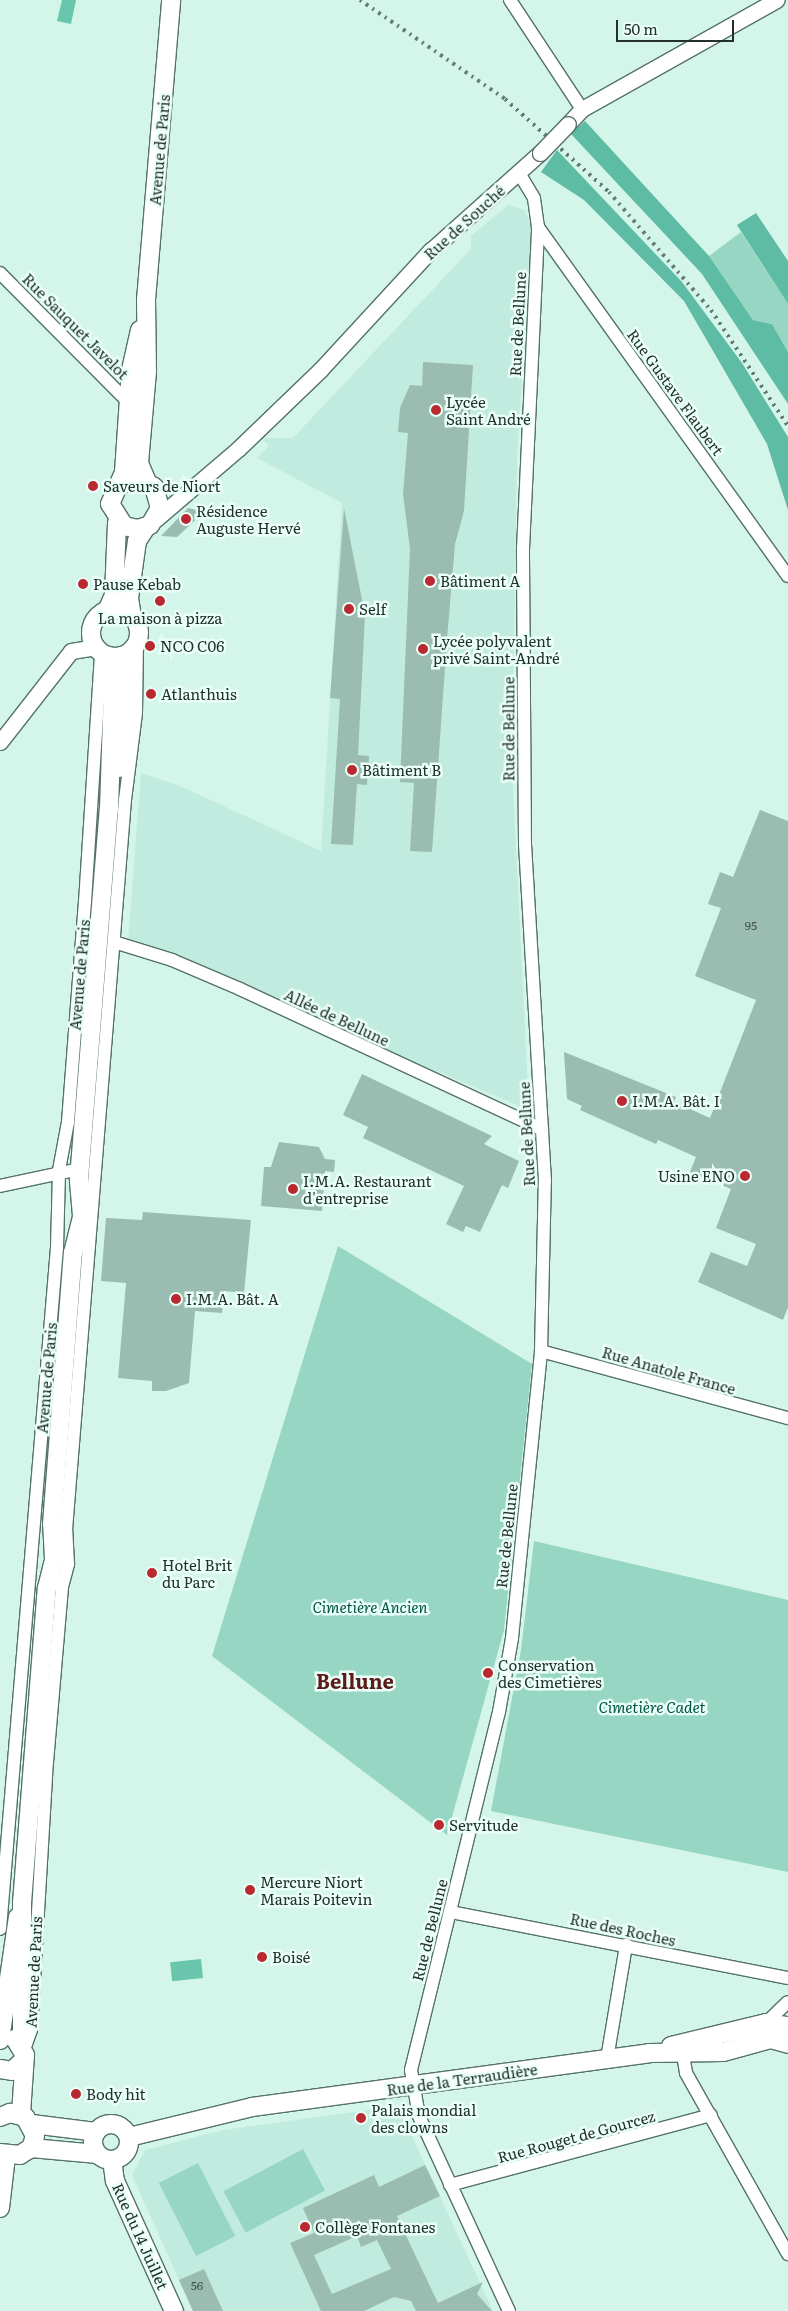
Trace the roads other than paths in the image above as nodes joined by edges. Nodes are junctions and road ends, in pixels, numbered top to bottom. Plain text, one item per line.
1 (171, 0) edge
2 (510, 0) edge
3 (776, 0) edge
4 (582, 109) junction
5 (519, 173) junction
6 (538, 227) junction
7 (0, 272) edge
8 (146, 300) junction
9 (128, 403) junction
10 (119, 485) junction
11 (152, 487) junction
12 (190, 492) junction
13 (117, 522) junction
14 (151, 523) junction
15 (788, 576) edge
16 (107, 611) junction
17 (132, 617) junction
18 (134, 646) junction
19 (104, 652) junction
20 (0, 742) edge
21 (116, 809) junction
22 (91, 827) junction
23 (106, 841) junction
24 (114, 942) junction
25 (113, 966) junction
26 (95, 992) junction
27 (542, 1129) junction
28 (59, 1170) junction
29 (80, 1174) junction
30 (0, 1186) edge
31 (541, 1351) junction
32 (788, 1418) edge
33 (69, 1499) junction
34 (52, 1519) junction
35 (46, 1774) junction
36 (32, 1785) junction
37 (25, 1869) junction
38 (38, 1894) junction
39 (22, 1903) junction
40 (450, 1912) junction
41 (0, 1929) edge
42 (626, 1945) junction
43 (788, 1978) edge
44 (788, 2002) edge
45 (3, 2006) edge
46 (788, 2026) edge
47 (775, 2035) edge
48 (0, 2040) edge
49 (24, 2052) junction
50 (649, 2053) junction
51 (683, 2054) junction
52 (607, 2059) junction
53 (0, 2069) edge
54 (412, 2086) junction
55 (711, 2116) junction
56 (0, 2117) edge
57 (26, 2119) junction
58 (96, 2132) junction
59 (128, 2137) junction
60 (31, 2148) junction
61 (3, 2154) edge
62 (105, 2157) junction
63 (450, 2185) junction
64 (0, 2208) edge
65 (788, 2254) edge
66 (174, 2311) edge
67 (509, 2311) edge

1 - 8 main road, Avenue de Paris
2 - 4 street
3 - 4 street, Rue de Souché
4 - 5 street, Rue de Souché, bridge
5 - 6 street, Rue de Bellune
5 - 12 street, Rue de Souché
6 - 15 street, Rue Gustave Flaubert
6 - 27 street, Rue de Bellune
7 - 9 street, Rue Sauquet Javelot
8 - 9 main road, Avenue de Paris
8 - 11 main road, Avenue de Paris
9 - 10 main road, Avenue de Paris
10 - 11 main road
10 - 13 main road
11 - 12 street
11 - 14 main road
12 - 14 street, Rue de Souché
13 - 14 main road
13 - 16 main road
14 - 17 main road
16 - 17 main road
16 - 19 main road
17 - 18 main road
18 - 19 main road
18 - 21 main road, Avenue de Paris
19 - 20 street
19 - 21 main road, Avenue de Paris
19 - 22 street, Avenue de Paris
21 - 23 main road, Avenue de Paris
21 - 24 street, Avenue de Paris
22 - 23 street
22 - 28 street, Avenue de Paris
23 - 26 main road, Avenue de Paris
24 - 25 street, Avenue de Paris
24 - 27 street, Allée de Bellune
25 - 26 street, Avenue de Paris
25 - 33 street, Avenue de Paris
26 - 29 main road, Avenue de Paris
27 - 31 street, Rue de Bellune
28 - 29 street
28 - 30 street
28 - 41 street, Avenue de Paris
29 - 34 main road, Avenue de Paris
31 - 32 street, Rue Anatole France
31 - 40 street, Rue de Bellune
33 - 34 street
33 - 35 street, Avenue de Paris
34 - 36 main road, Avenue de Paris
35 - 36 street
35 - 38 street, Avenue de Paris
36 - 37 main road, Avenue de Paris
37 - 38 street, Avenue de Paris
37 - 39 main road, Avenue de Paris
38 - 49 street, Avenue de Paris
39 - 45 main road, Avenue de Paris
39 - 49 main road, Avenue de Paris
40 - 42 street, Rue des Roches
40 - 54 street, Rue de Bellune
42 - 43 street, Rue des Roches
42 - 52 street
44 - 47 street, Rue de la Terraudière
45 - 48 main road, Avenue de Paris
46 - 47 main road
47 - 50 main road, Rue de la Terraudière
47 - 51 main road, Rue de la Terraudière
48 - 49 main road
49 - 53 main road
49 - 57 main road, Avenue de Paris
50 - 51 main road, Rue de la Terraudière
50 - 52 main road, Rue de la Terraudière
51 - 55 street
52 - 54 main road, Rue de la Terraudière
54 - 59 main road, Rue de la Terraudière
54 - 63 street, Rue de Bellune
55 - 63 street, Rue Rouget de Gourcez
55 - 65 street
56 - 57 main road
57 - 58 main road
57 - 60 main road, Avenue de Paris
58 - 59 main road
58 - 62 main road
59 - 62 main road
60 - 61 main road
60 - 62 main road
61 - 64 main road
62 - 66 main road, Rue du 14 Juillet
63 - 67 street, Rue de Bellune

